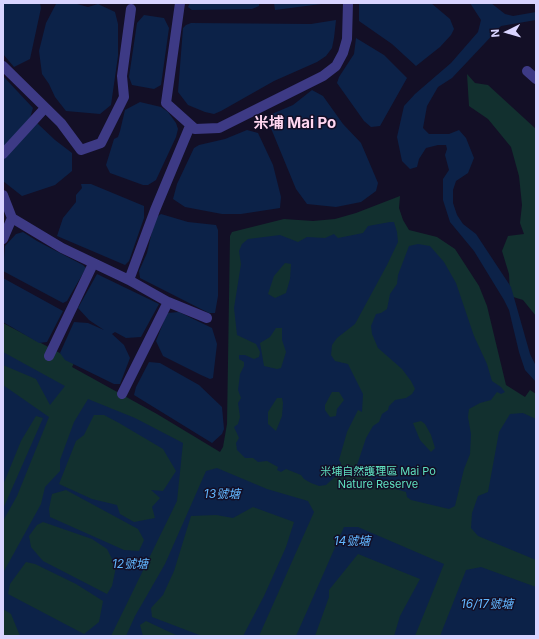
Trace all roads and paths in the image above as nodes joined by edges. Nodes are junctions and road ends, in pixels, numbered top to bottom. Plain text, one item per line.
1 (180, 3) edge
2 (348, 3) edge
3 (131, 9) dead end
4 (3, 66) edge
5 (527, 71) dead end
6 (536, 79) edge
7 (45, 108) junction
8 (190, 126) junction
9 (3, 154) edge
10 (3, 195) edge
11 (12, 218) junction
12 (3, 238) edge
13 (93, 264) junction
14 (129, 280) junction
15 (168, 302) junction
16 (207, 318) dead end
17 (49, 356) dead end
18 (122, 394) dead end

1 - 8 street
2 - 8 street
3 - 7 street
4 - 7 street
5 - 6 street
7 - 9 street
8 - 14 street
10 - 11 street
11 - 12 street
11 - 13 street
13 - 14 street
13 - 17 street
14 - 15 street
15 - 16 street
15 - 18 street

